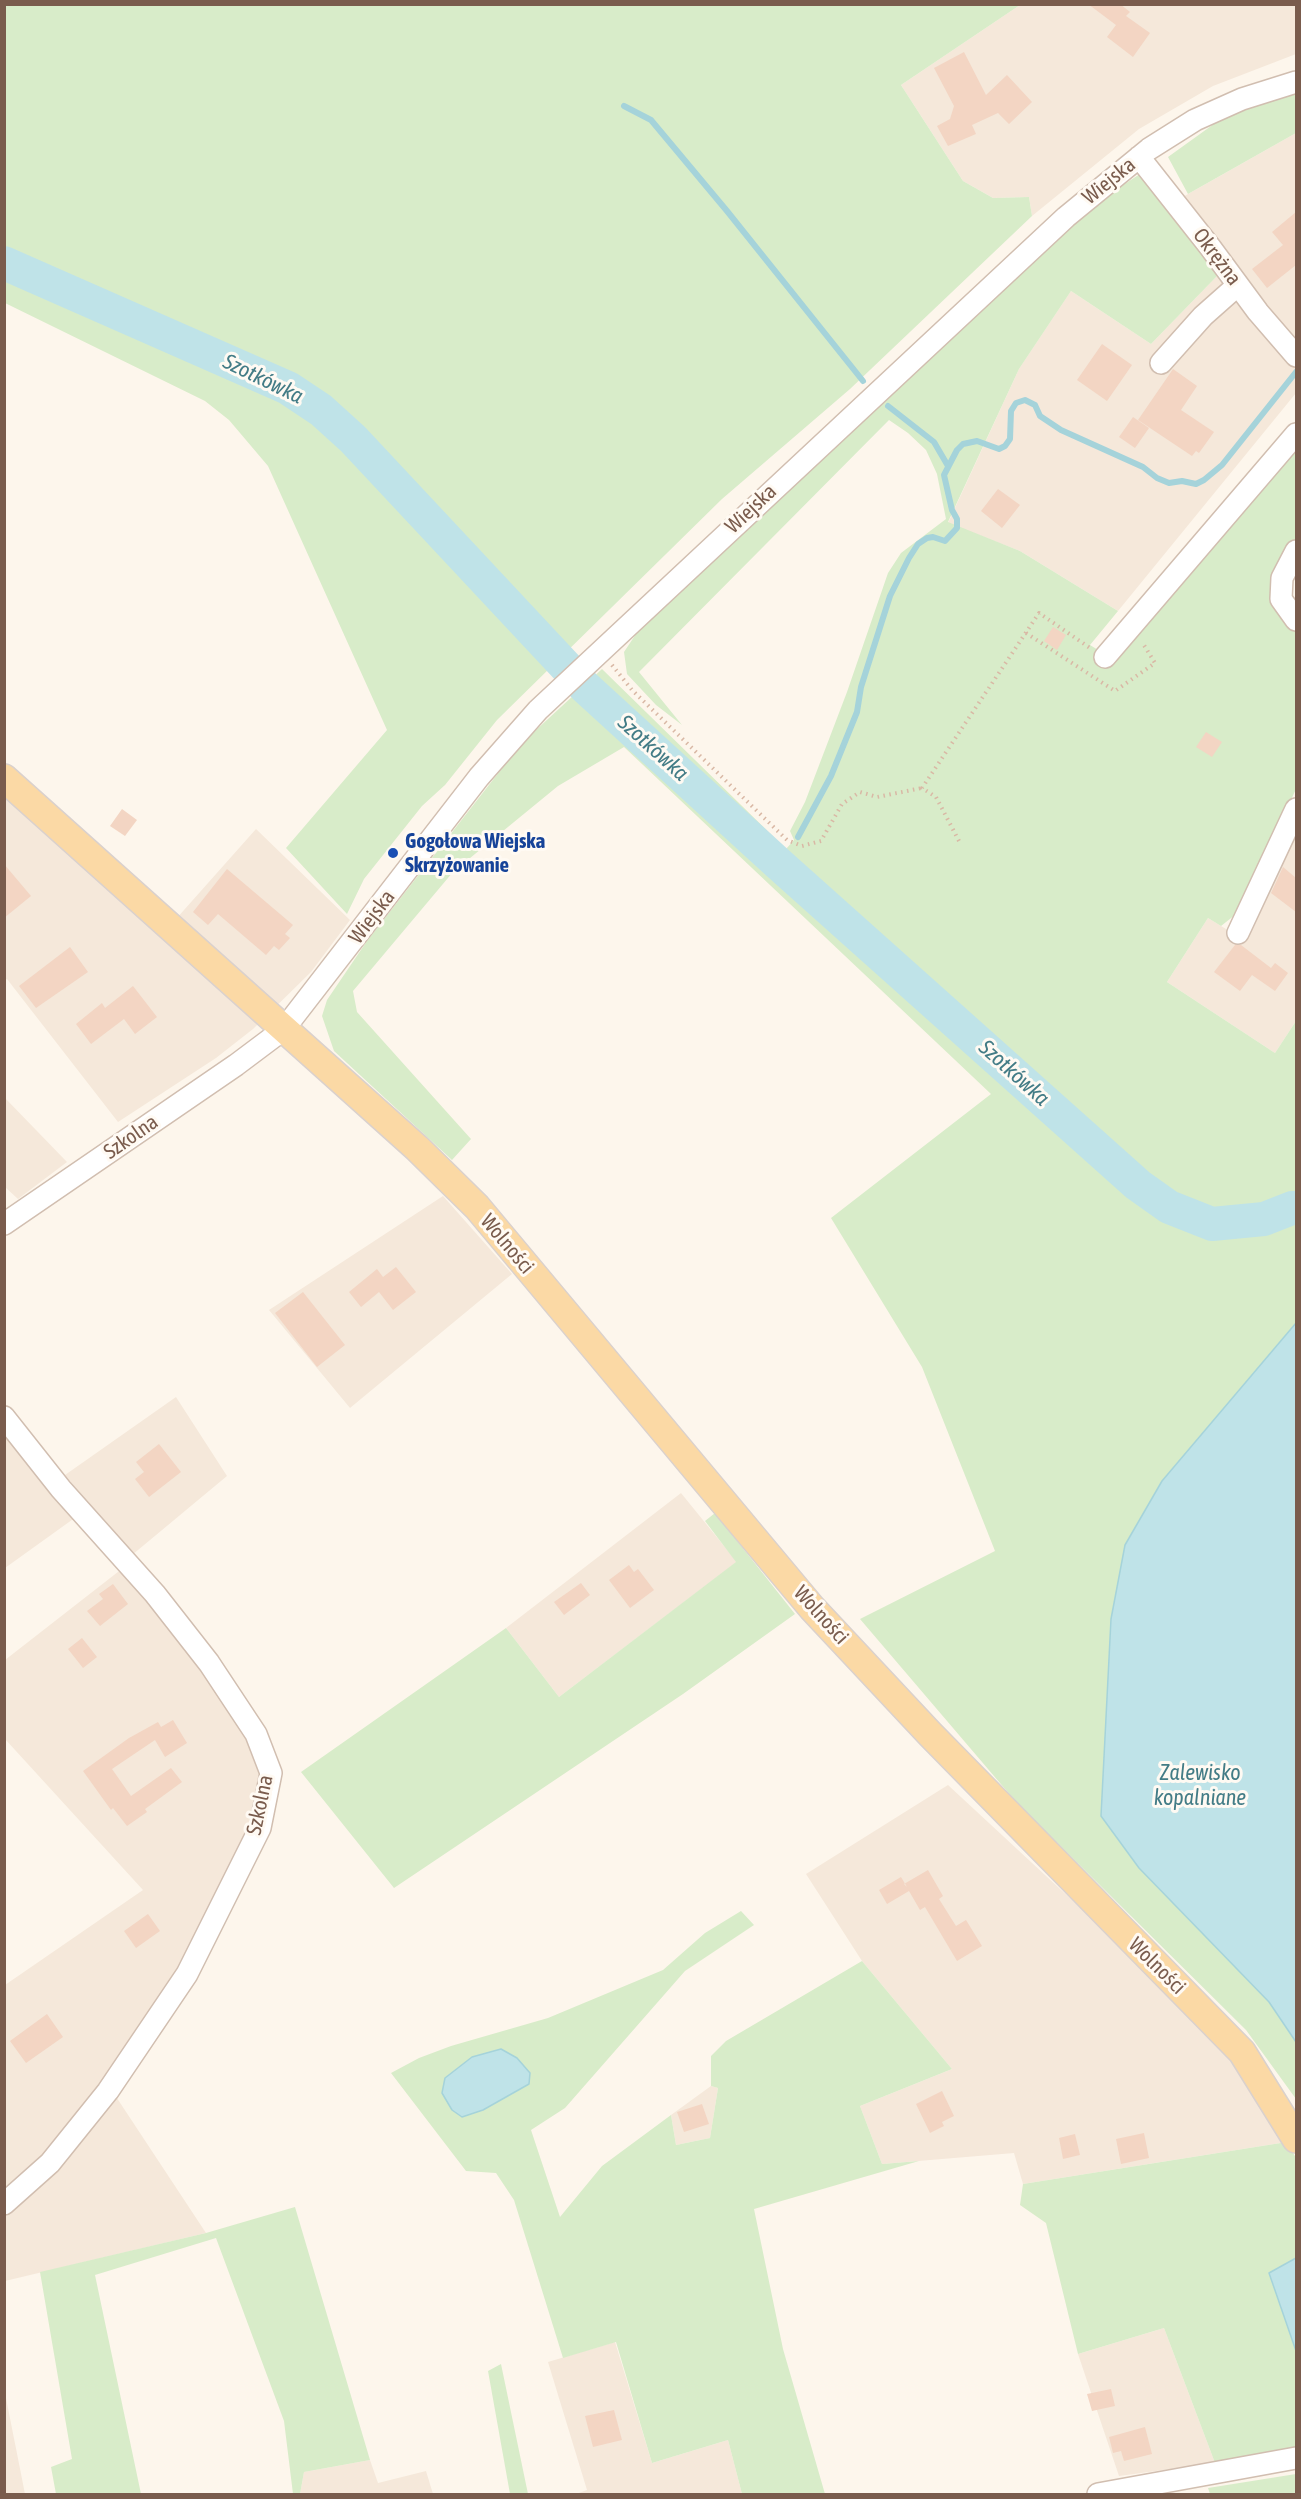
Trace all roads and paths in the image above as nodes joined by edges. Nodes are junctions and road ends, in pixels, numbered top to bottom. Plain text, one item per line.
1 (1296, 82) edge
2 (1139, 157) junction
3 (1238, 285) junction
4 (1296, 356) edge
5 (1161, 363) dead end
6 (1296, 434) edge
7 (1296, 551) edge
8 (1296, 620) edge
9 (1026, 633) junction
10 (1135, 651) dead end
11 (596, 654) junction
12 (1104, 657) joint
13 (4, 778) edge
14 (922, 788) junction
15 (1296, 808) edge
16 (959, 841) dead end
17 (1238, 933) dead end
18 (284, 1029) junction
19 (256, 1050) joint
20 (4, 1224) edge
21 (4, 1417) edge
22 (1296, 2139) edge
23 (4, 2204) edge
24 (1296, 2458) edge
25 (1098, 2494) edge

1 - 2 street, Wiejska
2 - 3 street, Okrężna
2 - 11 street, Wiejska
3 - 4 street, Okrężna
3 - 5 street
6 - 12 street
7 - 8 street
9 - 10 path
9 - 12 path
9 - 14 path
11 - 14 path
11 - 18 street, Wiejska
13 - 18 main road, Wolności
14 - 16 path
15 - 17 street
18 - 19 street, Wiejska
18 - 22 main road, Wolności
19 - 20 street, Szkolna
21 - 23 street, Szkolna
24 - 25 street

